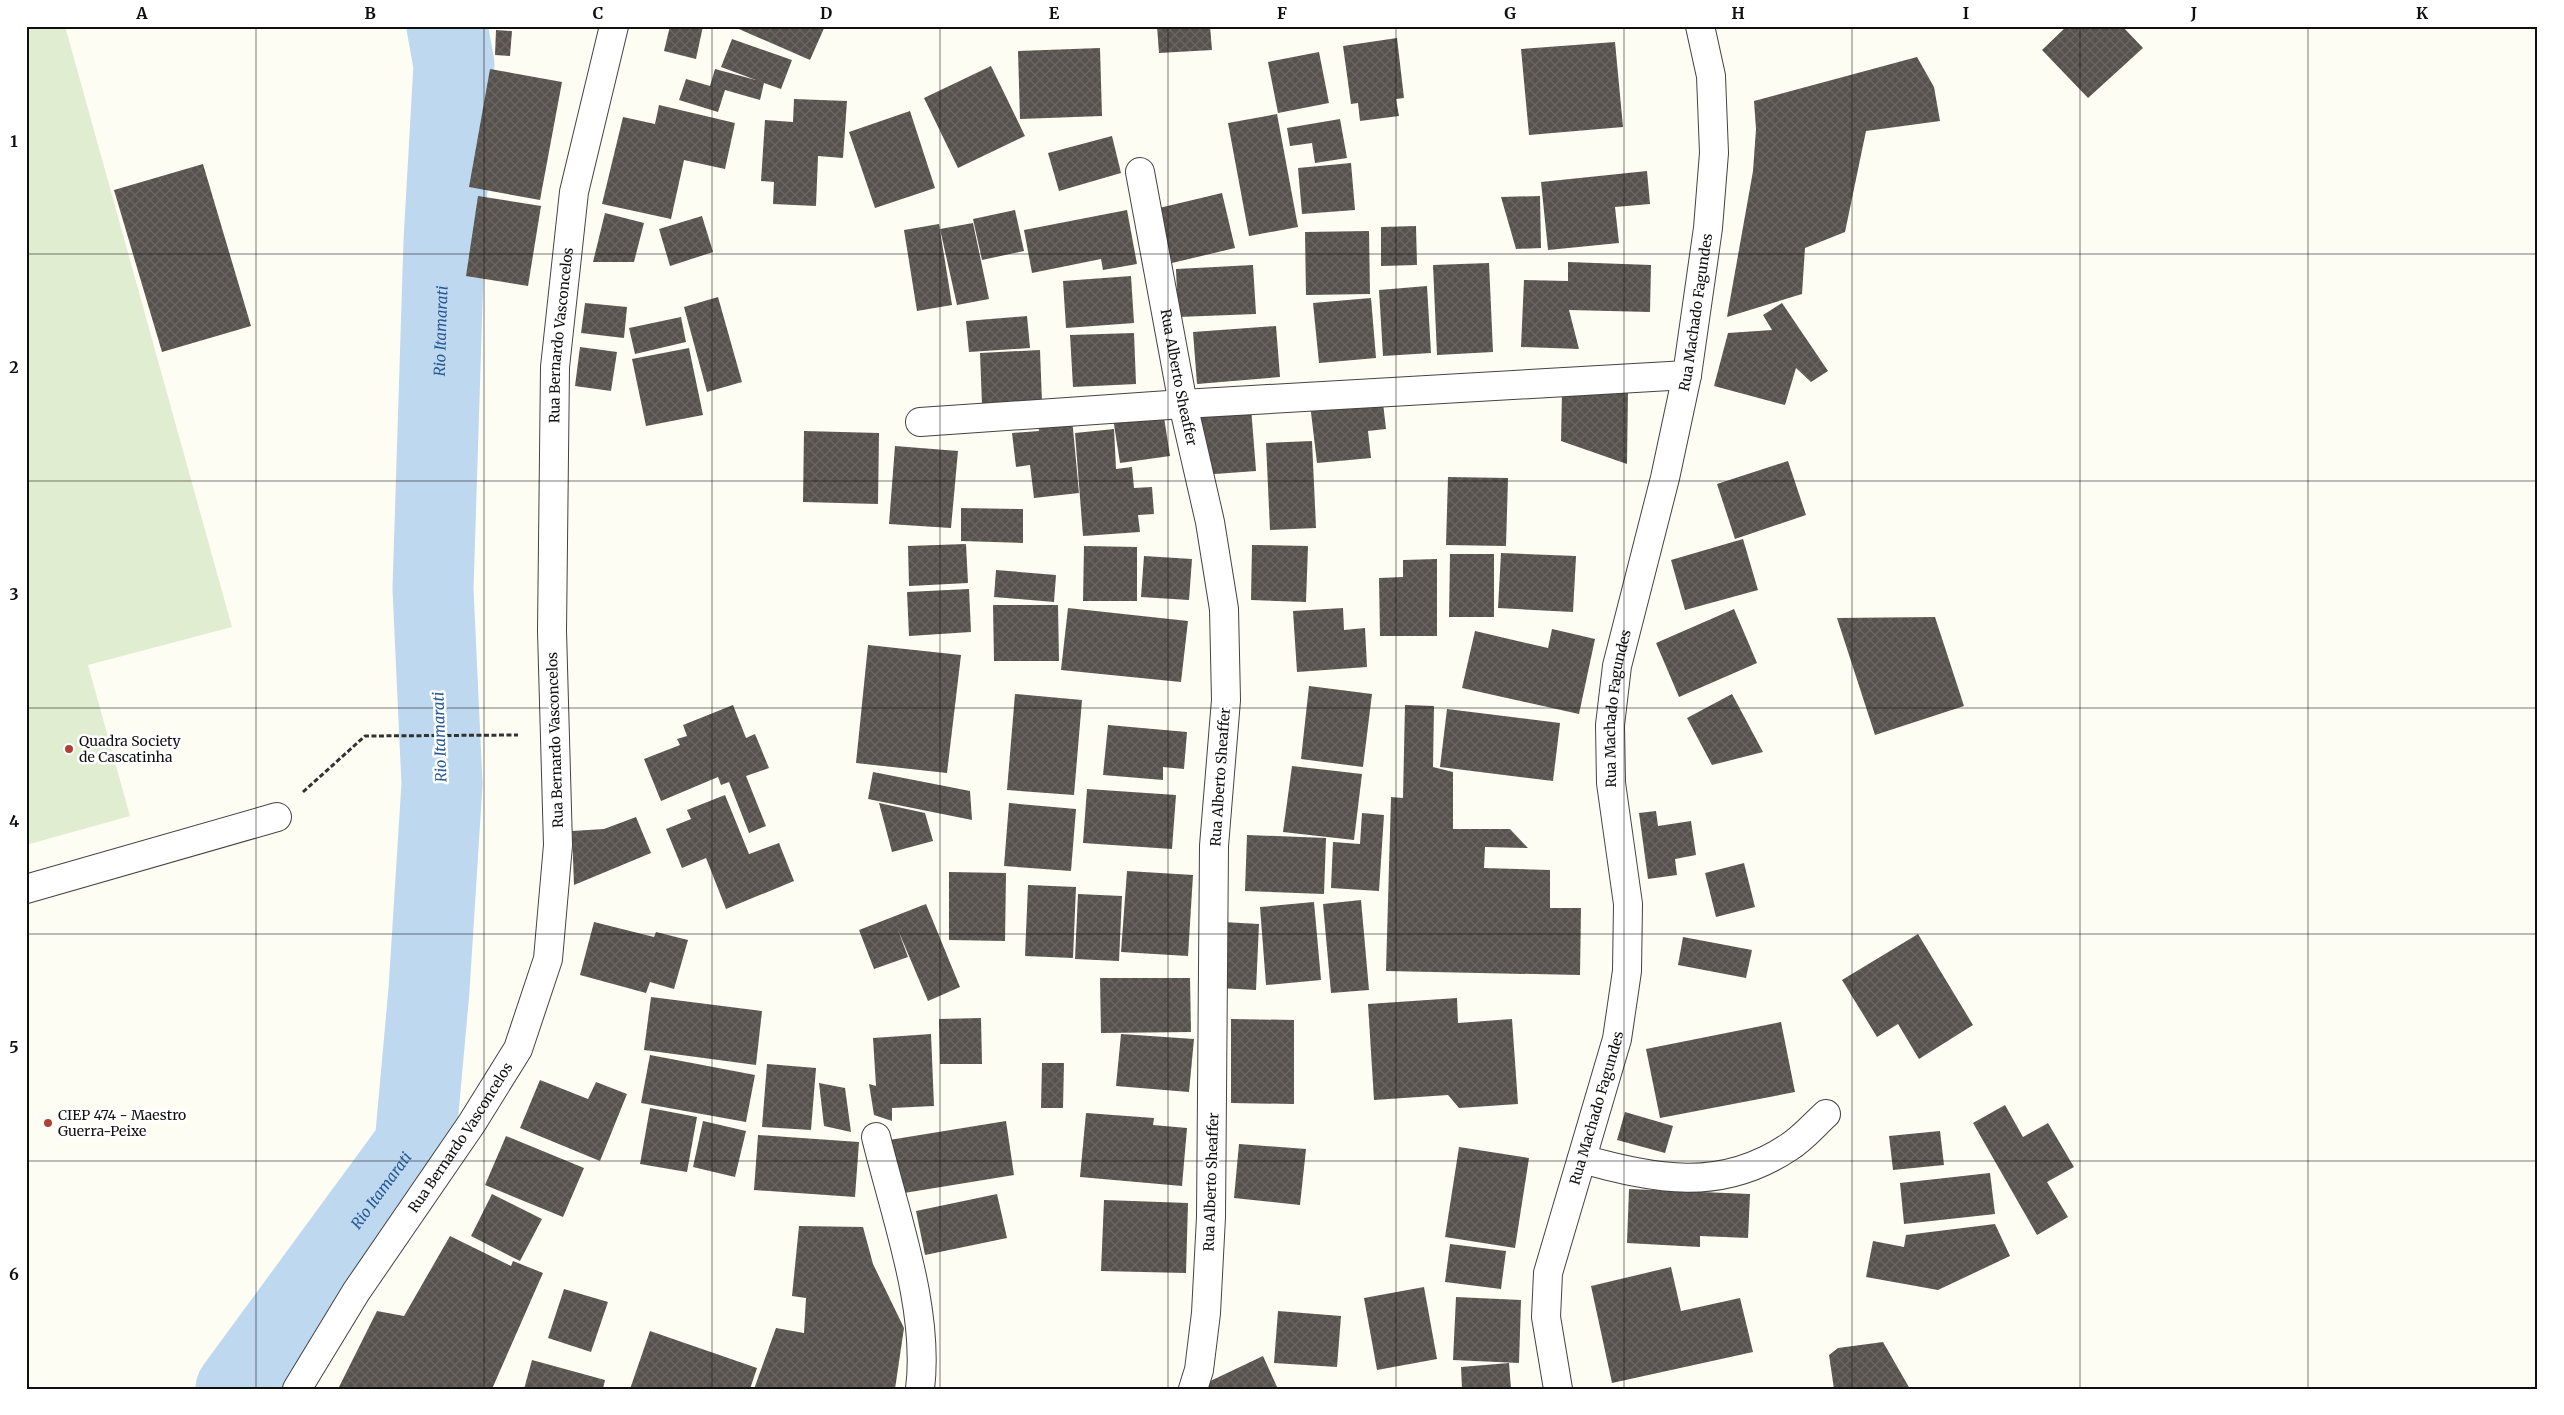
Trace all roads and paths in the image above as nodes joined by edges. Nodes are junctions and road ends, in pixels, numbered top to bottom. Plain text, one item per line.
1 (614, 26) edge
2 (1700, 26) edge
3 (1140, 172) dead end
4 (1687, 376) junction
5 (1183, 404) junction
6 (920, 422) dead end
7 (497, 735) dead end
8 (277, 817) joint
9 (26, 889) edge
10 (1826, 1114) dead end
11 (876, 1137) dead end
12 (1582, 1159) junction
13 (297, 1389) edge
14 (920, 1389) edge
15 (1193, 1389) edge
16 (1558, 1389) edge

1 - 13 street, Rua Bernardo Vasconcelos
2 - 4 street, Rua Machado Fagundes
3 - 5 street, Rua Alberto Sheaffer
4 - 5 street
4 - 12 street, Rua Machado Fagundes
5 - 6 street
5 - 15 street, Rua Alberto Sheaffer
7 - 8 path
8 - 9 street
10 - 12 street
11 - 14 street
12 - 16 street, Rua Machado Fagundes

